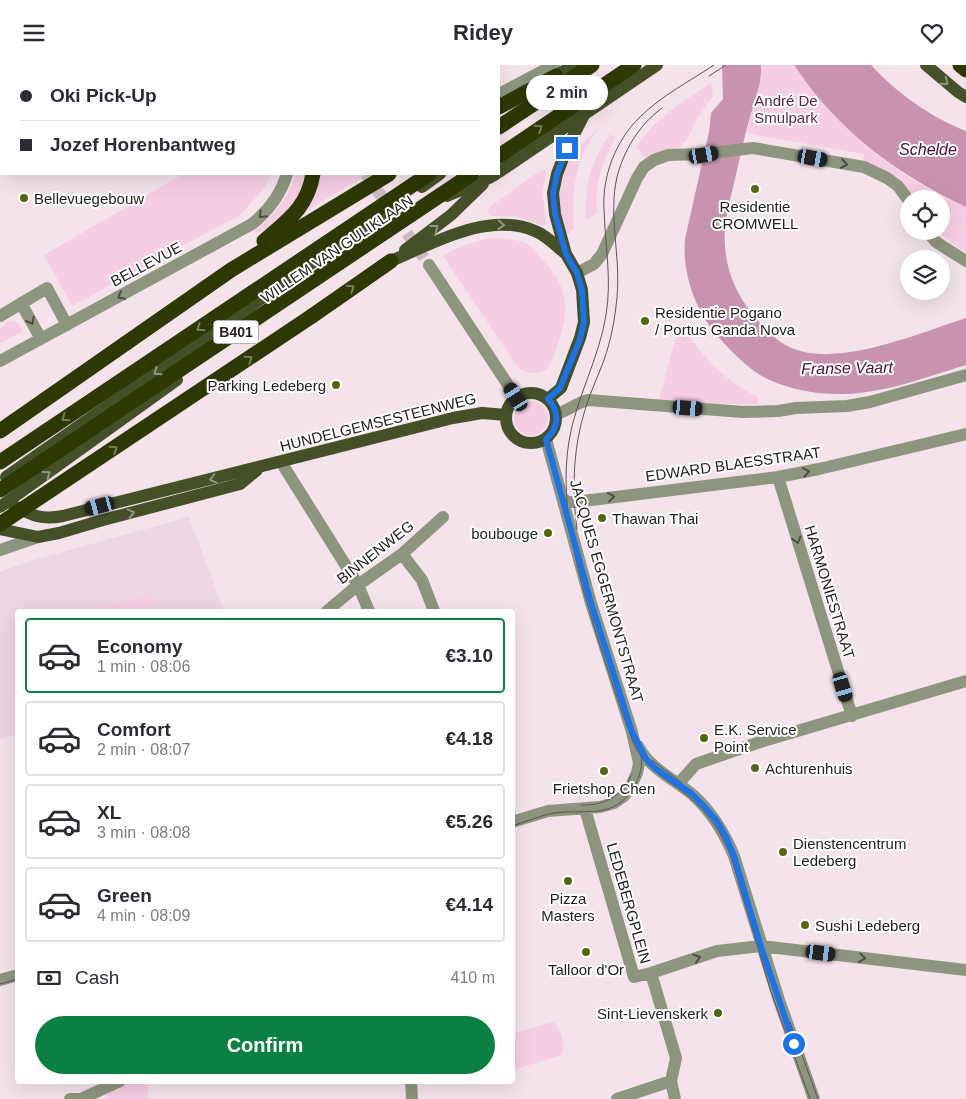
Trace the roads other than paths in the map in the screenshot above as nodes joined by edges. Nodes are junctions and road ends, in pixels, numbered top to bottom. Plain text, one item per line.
1 (573, 65) edge
2 (592, 65) edge
3 (634, 65) edge
4 (657, 65) edge
5 (926, 65) edge
6 (960, 65) edge
7 (555, 70) edge
8 (966, 70) edge
9 (500, 93) edge
10 (966, 97) edge
11 (500, 106) edge
12 (584, 115) junction
13 (500, 126) edge
14 (500, 132) edge
15 (500, 155) edge
16 (500, 171) edge
17 (287, 175) edge
18 (313, 175) edge
19 (387, 175) edge
20 (428, 175) edge
21 (439, 175) edge
22 (471, 175) edge
23 (494, 175) edge
24 (901, 190) edge
25 (934, 240) edge
26 (566, 254) junction
27 (391, 261) junction
28 (966, 261) edge
29 (429, 265) tunnel mouth
30 (231, 270) junction
31 (577, 273) junction
32 (21, 303) junction
33 (0, 315) edge
34 (67, 325) junction
35 (41, 339) junction
36 (0, 361) edge
37 (966, 375) edge
38 (516, 397) junction
39 (548, 399) junction
40 (556, 414) junction
41 (506, 415) junction
42 (0, 431) edge
43 (966, 434) edge
44 (546, 439) junction
45 (0, 462) edge
46 (281, 462) junction
47 (258, 468) junction
48 (778, 477) junction
49 (0, 481) edge
50 (2, 499) edge
51 (563, 499) junction
52 (443, 517) dead end
53 (0, 524) edge
54 (0, 529) edge
55 (38, 537) junction
56 (0, 550) edge
57 (402, 554) junction
58 (358, 585) junction
59 (329, 609) edge
60 (368, 609) edge
61 (433, 609) edge
62 (966, 681) edge
63 (852, 716) junction
64 (632, 732) junction
65 (678, 784) junction
66 (585, 809) junction
67 (515, 821) edge
68 (761, 947) junction
69 (966, 970) edge
70 (651, 973) junction
71 (15, 976) edge
72 (0, 980) edge
73 (670, 1081) junction
74 (114, 1084) edge
75 (411, 1084) edge
76 (70, 1099) edge
77 (84, 1099) edge
78 (412, 1099) edge
79 (617, 1099) edge
80 (675, 1099) edge
81 (814, 1099) edge

1 - 7 main road
2 - 13 highway, bridge
15 -> 3 highway
4 - 12 main road
5 -> 10 main road
6 - 8 highway
7 - 9 street
7 - 11 highway
7 - 14 main road
12 - 16 main road, WILLEM VAN GULIKLAAN
12 - 26 main road
17 -> 34 street, BELLEVUE
18 - 30 highway
19 - 30 highway
20 -> 45 highway, B401, bridge
21 -> 49 main road, WILLEM VAN GULIKLAAN
22 - 50 highway, B401, bridge
27 -> 23 main road
50 -> 23 main road, WILLEM VAN GULIKLAAN
31 -> 24 street
25 - 28 street
27 -> 26 main road
26 - 31 main road
53 -> 27 highway, bridge
29 - 38 street
30 - 42 highway
31 - 39 main road
32 - 33 street
32 - 34 street
32 -> 35 street
34 - 35 street, BELLEVUE
35 - 36 street, BELLEVUE
37 - 40 street
38 - 39 main road
38 - 41 main road
39 - 40 main road
40 - 44 main road
41 - 44 main road
41 - 46 main road, HUNDELGEMSESTEENWEG
48 -> 43 street, EDWARD BLAESSTRAAT
44 - 51 street, JACQUES EGGERMONTSTRAAT
46 - 47 main road, HUNDELGEMSESTEENWEG
46 - 58 street
47 -> 50 main road, HUNDELGEMSESTEENWEG
55 -> 47 main road, HUNDELGEMSESTEENWEG
51 -> 48 street, EDWARD BLAESSTRAAT
48 -> 63 street, HARMONIESTRAAT
51 - 64 street, JACQUES EGGERMONTSTRAAT
52 - 57 street, BINNENWEG
54 - 55 main road, HUNDELGEMSESTEENWEG
55 - 56 street, HUNDELGEMSESTEENWEG
57 - 58 street, BINNENWEG
57 - 61 street
58 - 59 street, BINNENWEG
58 - 60 street
62 - 63 street
63 - 65 street
64 - 65 street
64 - 66 street, JACQUES EGGERMONTSTRAAT
65 - 68 street
66 - 67 street, JACQUES EGGERMONTSTRAAT
66 - 70 street, LEDEBERGPLEIN
68 -> 69 street, LEDEBERGPLEIN
70 -> 68 street, LEDEBERGPLEIN
68 - 81 street
70 - 73 street
71 - 72 street
73 - 79 street
73 - 80 street
74 - 77 street
75 - 78 street
76 - 77 street

